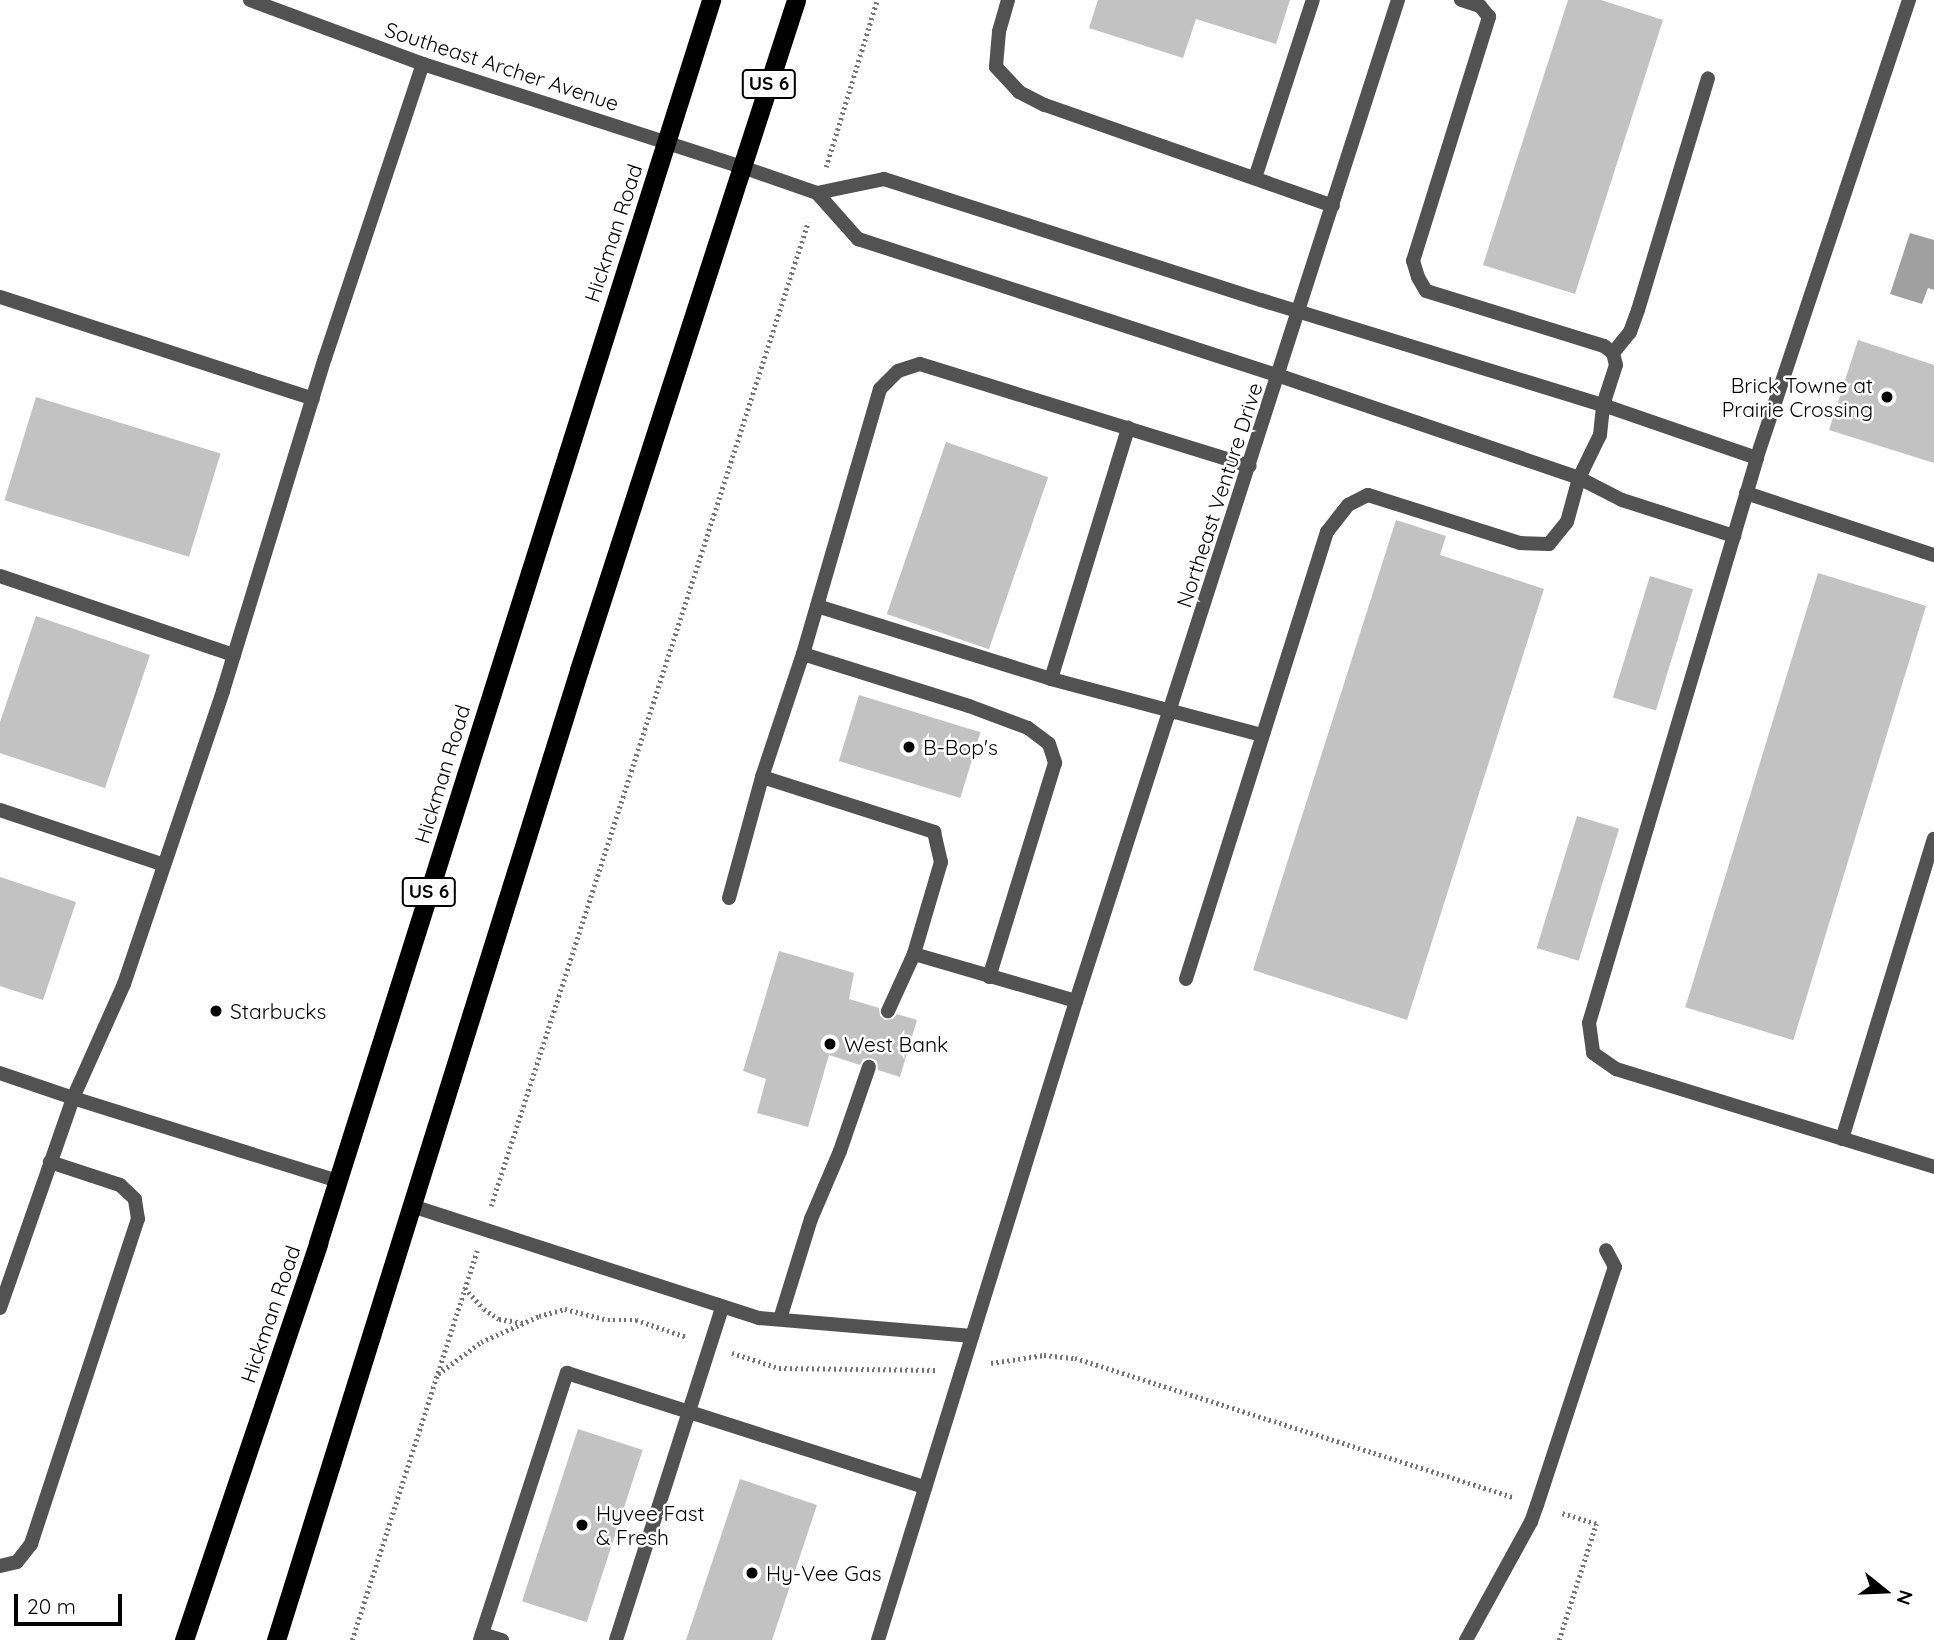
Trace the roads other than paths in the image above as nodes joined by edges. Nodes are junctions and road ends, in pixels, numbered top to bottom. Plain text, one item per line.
1 (250, 0) edge
2 (711, 0) edge
3 (796, 0) edge
4 (1008, 0) edge
5 (1313, 0) edge
6 (1398, 0) edge
7 (1461, 0) edge
8 (1909, 0) edge
9 (423, 64) junction
10 (1708, 78) dead end
11 (667, 142) junction
12 (742, 167) junction
13 (1255, 178) junction
14 (817, 194) junction
15 (1333, 205) junction
16 (0, 297) edge
17 (1300, 312) junction
18 (1613, 353) junction
19 (1280, 376) junction
20 (313, 399) junction
21 (1603, 405) junction
22 (1128, 428) junction
23 (1757, 458) junction
24 (1250, 466) junction
25 (1579, 478) junction
26 (1746, 493) junction
27 (1734, 536) junction
28 (1934, 555) edge
29 (0, 576) edge
30 (817, 606) junction
31 (803, 654) junction
32 (234, 655) junction
33 (1051, 679) junction
34 (1171, 709) junction
35 (1262, 735) junction
36 (762, 777) junction
37 (0, 810) edge
38 (1934, 839) edge
39 (164, 865) junction
40 (729, 898) dead end
41 (914, 954) junction
42 (989, 977) junction
43 (1186, 979) dead end
44 (1076, 1002) junction
45 (888, 1011) dead end
46 (869, 1067) dead end
47 (0, 1073) edge
48 (73, 1098) junction
49 (1842, 1139) junction
50 (50, 1162) junction
51 (1934, 1167) edge
52 (338, 1181) junction
53 (412, 1206) junction
54 (1605, 1250) dead end
55 (0, 1308) edge
56 (722, 1308) junction
57 (780, 1319) junction
58 (972, 1336) junction
59 (689, 1412) junction
60 (925, 1488) junction
61 (0, 1566) edge
62 (481, 1637) edge
63 (184, 1640) edge
64 (276, 1640) edge
65 (502, 1640) edge
66 (616, 1640) edge
67 (878, 1640) edge
68 (1466, 1640) edge

1 - 9 street, Southeast Archer Avenue
2 - 11 highway, Hickman Road / US 6
3 - 12 highway, US 6
4 - 13 street
5 - 13 street
6 - 15 street, Northeast Venture Drive
7 - 18 street
8 - 23 street
9 - 11 street, Southeast Archer Avenue
9 - 20 street
10 - 18 street
11 - 12 street, Southeast Archer Avenue
11 - 52 highway, Hickman Road / US 6
12 - 14 street, Southeast Archer Avenue
12 - 53 highway, US 6
13 - 15 street
14 - 17 street
14 - 19 street
15 - 17 street, Northeast Venture Drive
16 - 20 street
17 - 19 street, Northeast Venture Drive
17 - 21 street
18 - 21 street
19 - 24 street, Northeast Venture Drive
19 - 25 street
20 - 32 street
21 - 23 street
21 - 25 street
22 - 24 street
22 - 30 street
22 - 33 street
23 - 26 street
24 - 34 street, Northeast Venture Drive
25 - 27 street
25 - 35 street
26 - 27 street
26 - 28 street
27 - 49 street
29 - 32 street
30 - 31 street
30 - 33 street
31 - 36 street
31 - 42 street
32 - 39 street
33 - 34 street
34 - 35 street
34 - 44 street, Northeast Venture Drive
35 - 43 street
36 - 40 street
36 - 41 street
37 - 39 street
38 - 49 street
39 - 48 street
41 - 42 street
41 - 45 street
42 - 44 street
44 - 58 street, Northeast Venture Drive
46 - 57 street
47 - 48 street
48 - 50 street
48 - 52 street
49 - 51 street
50 - 55 street
50 - 61 street
52 - 63 highway, Hickman Road / US 6
53 - 56 street
53 - 64 highway, US 6
54 - 68 street
56 - 57 street
56 - 59 street
57 - 58 street
58 - 60 street, Northeast Venture Drive
59 - 60 street
59 - 62 street
59 - 66 street
60 - 67 street, Northeast Venture Drive
62 - 65 street

